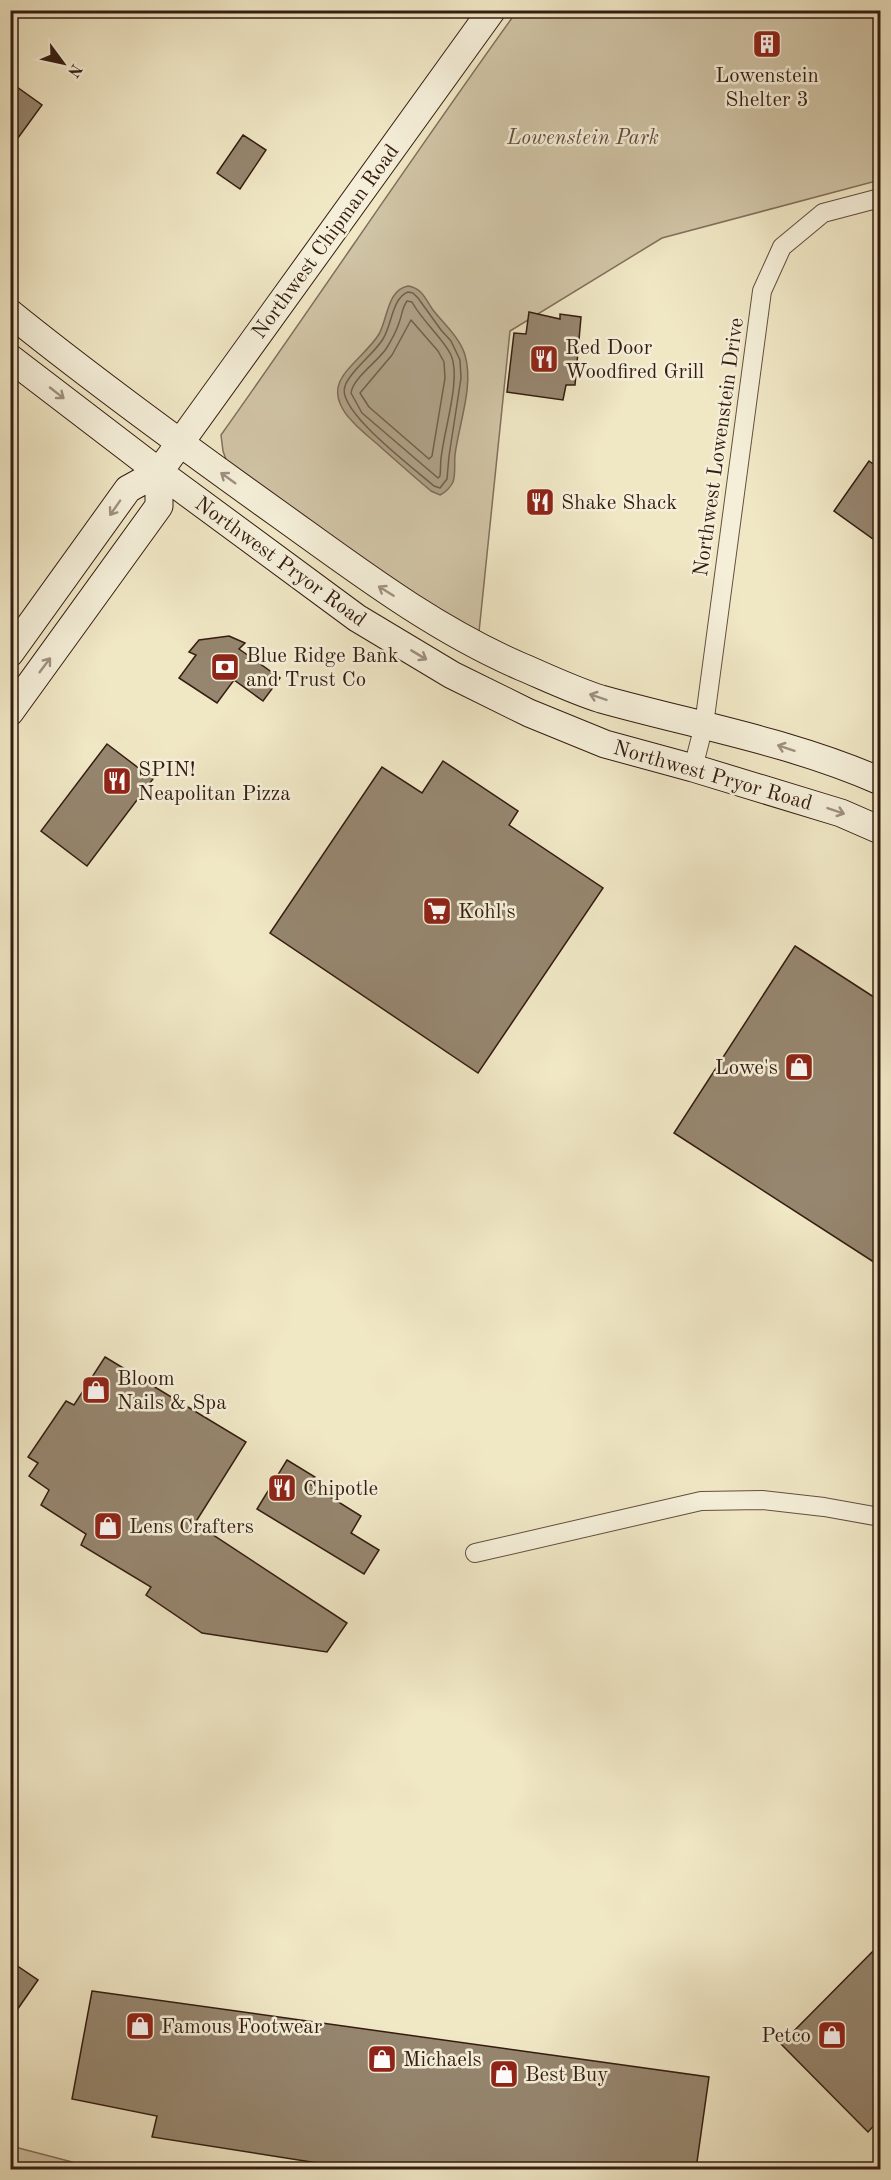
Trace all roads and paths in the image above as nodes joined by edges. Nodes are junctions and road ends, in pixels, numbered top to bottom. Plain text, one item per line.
1 (492, 10) edge
2 (880, 198) edge
3 (10, 314) edge
4 (10, 358) edge
5 (180, 443) junction
6 (159, 472) junction
7 (10, 652) edge
8 (10, 712) edge
9 (704, 725) junction
10 (693, 768) junction
11 (880, 782) edge
12 (880, 830) edge
13 (880, 1517) edge
14 (475, 1553) dead end

1 - 5 main road, Northwest Chipman Road
2 - 9 street, Northwest Lowenstein Drive
3 - 5 main road, Northwest Pryor Road
4 -> 6 main road, Northwest Pryor Road
5 - 6 main road, Northwest Chipman Road
9 -> 5 main road, Northwest Pryor Road
6 -> 7 main road, Northwest Chipman Road
8 -> 6 main road
6 -> 10 main road, Northwest Pryor Road
9 - 10 street, Northwest Lowenstein Drive
11 -> 9 main road, Northwest Pryor Road
10 -> 12 main road, Northwest Pryor Road
13 - 14 street

